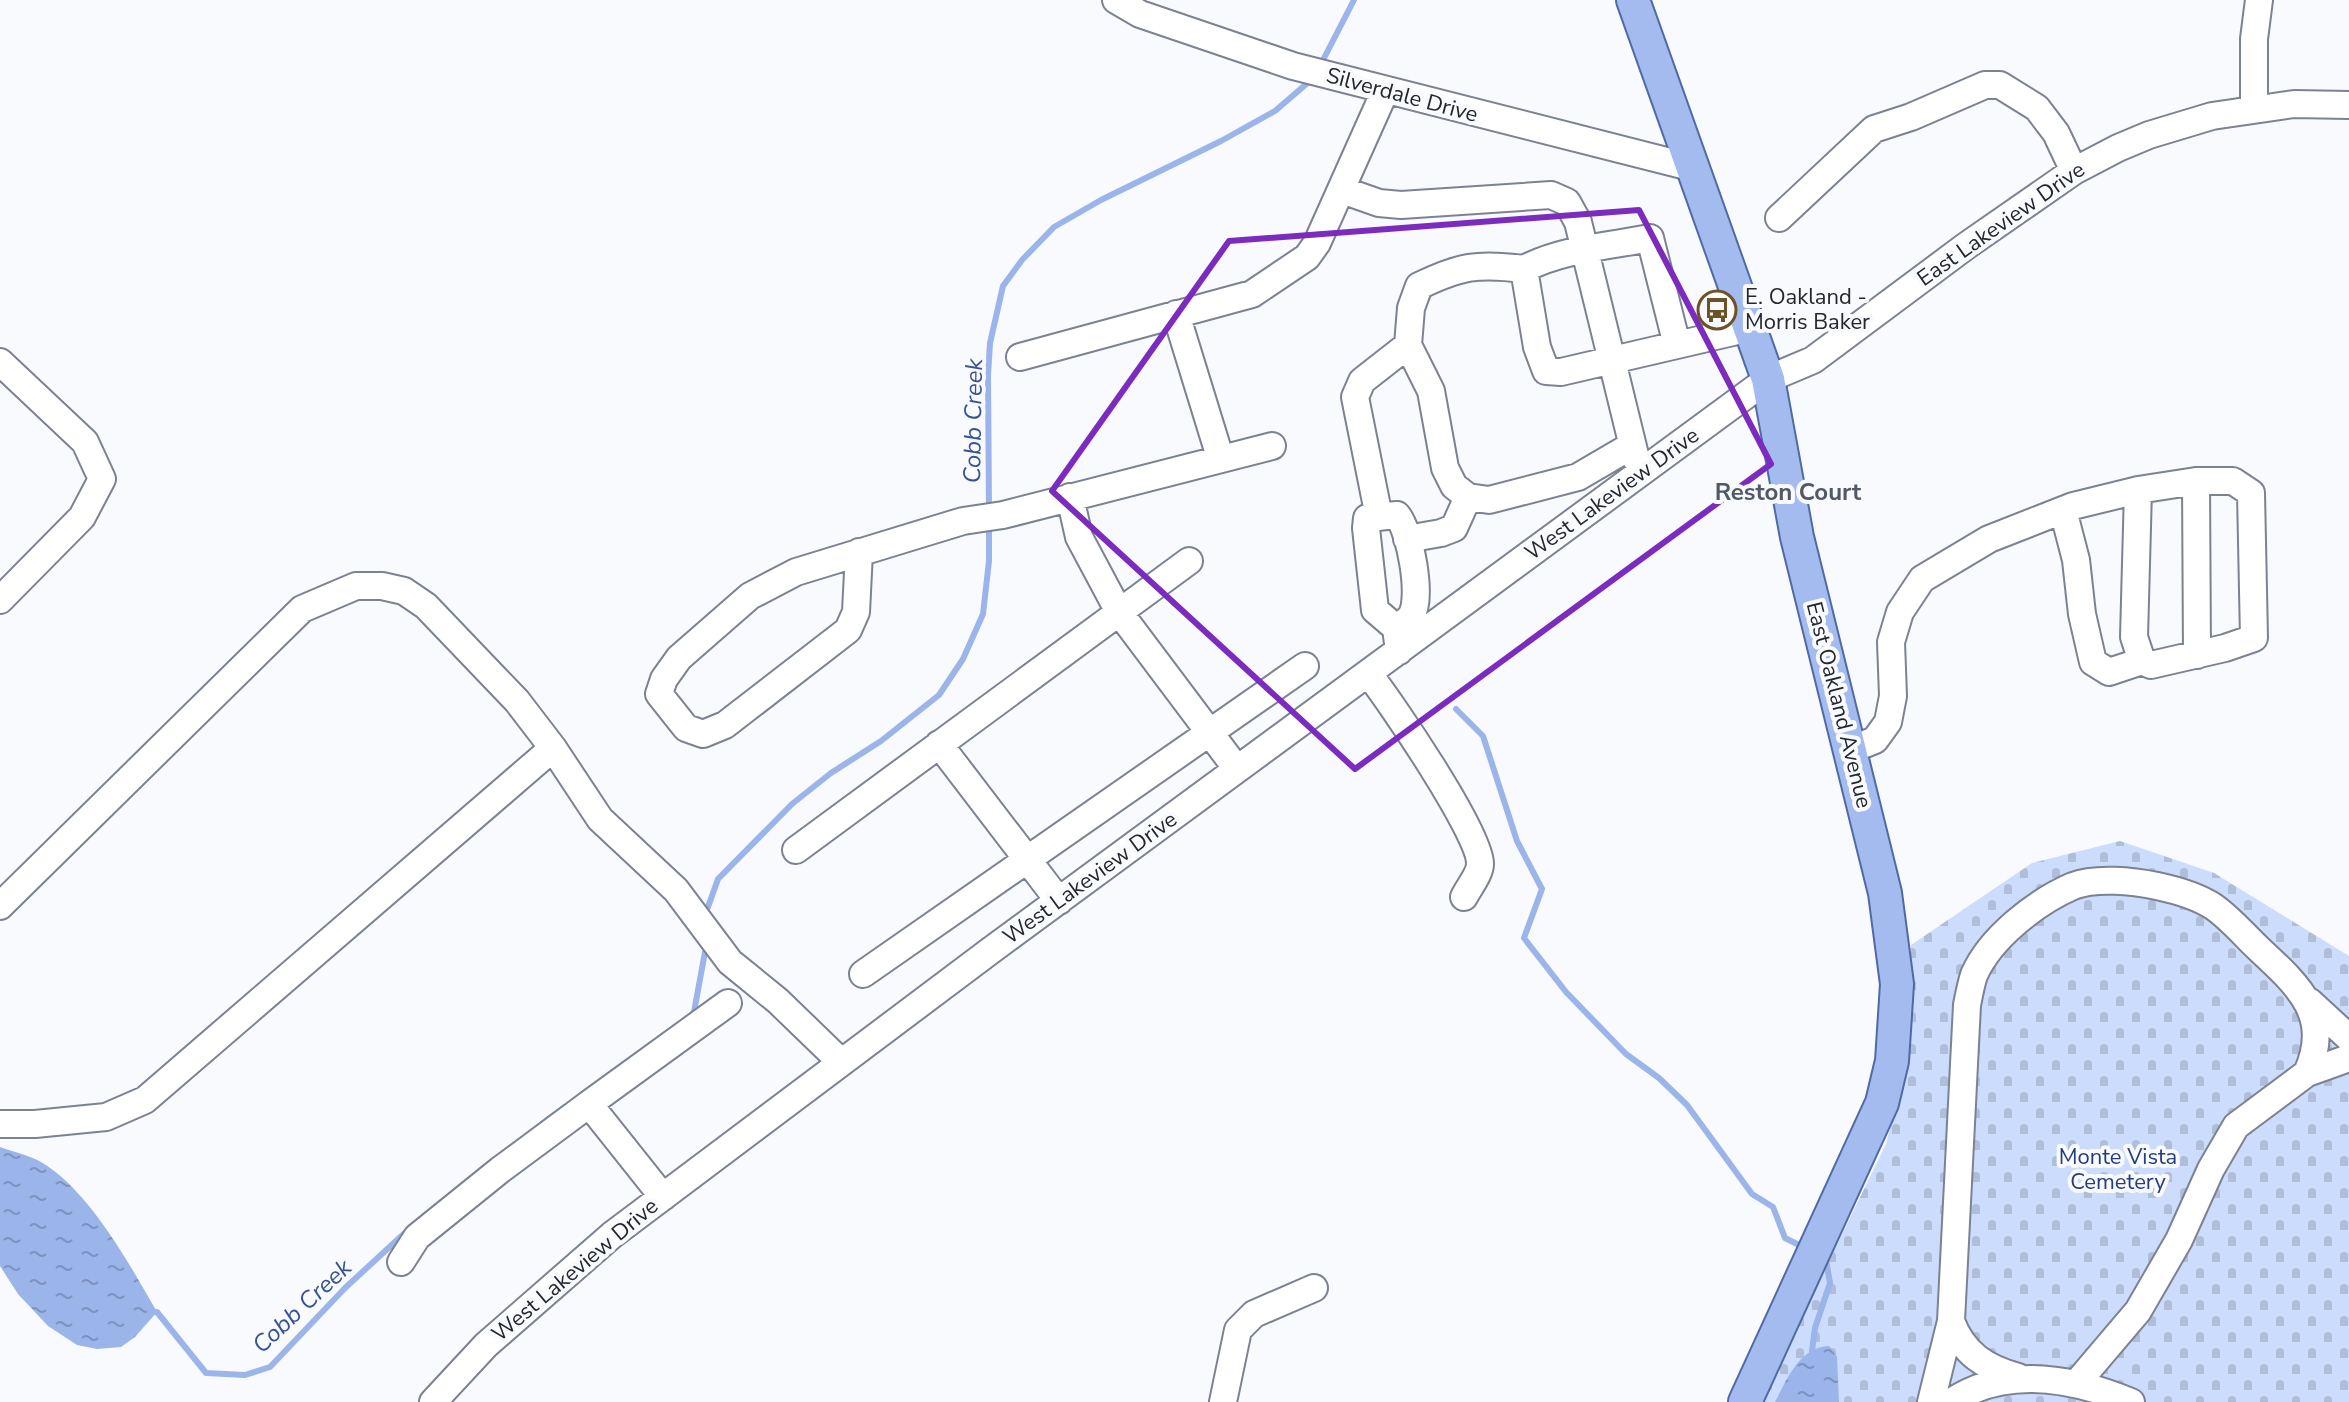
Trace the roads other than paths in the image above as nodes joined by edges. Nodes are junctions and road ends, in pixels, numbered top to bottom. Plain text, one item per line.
1 (1116, 0) edge
2 (1633, 0) edge
3 (2259, 0) edge
4 (1385, 91) junction
5 (2349, 105) edge
6 (2254, 109) junction
7 (1694, 168) junction
8 (2074, 171) junction
9 (1342, 190) junction
10 (1779, 218) dead end
11 (1585, 250) junction
12 (1524, 269) junction
13 (1176, 314) junction
14 (1750, 328) junction
15 (1408, 345) junction
16 (1677, 345) junction
17 (1020, 357) dead end
18 (1611, 361) junction
19 (0, 362) edge
20 (1768, 379) junction
21 (1272, 446) dead end
22 (1631, 446) junction
23 (1220, 457) junction
24 (1640, 473) junction
25 (2196, 481) junction
26 (2138, 490) junction
27 (1070, 497) junction
28 (1468, 497) junction
29 (2063, 510) junction
30 (1379, 517) junction
31 (1407, 539) junction
32 (859, 552) junction
33 (1189, 561) dead end
34 (0, 600) edge
35 (1119, 612) junction
36 (1397, 640) junction
37 (2197, 655) junction
38 (2142, 661) junction
39 (1305, 666) dead end
40 (1368, 673) junction
41 (1210, 733) junction
42 (939, 744) junction
43 (553, 748) junction
44 (1850, 750) junction
45 (1237, 769) junction
46 (796, 850) dead end
47 (1028, 859) junction
48 (1464, 897) dead end
49 (1059, 901) junction
50 (0, 906) edge
51 (863, 974) dead end
52 (2309, 1001) junction
53 (728, 1003) dead end
54 (2349, 1038) edge
55 (2349, 1058) edge
56 (841, 1062) junction
57 (2307, 1073) junction
58 (589, 1104) junction
59 (0, 1124) edge
60 (663, 1197) junction
61 (401, 1262) dead end
62 (1314, 1288) dead end
63 (1951, 1321) junction
64 (2020, 1377) junction
65 (2076, 1384) junction
66 (433, 1402) edge
67 (1223, 1402) edge
68 (1745, 1402) edge
69 (1931, 1402) edge
70 (1951, 1402) edge
71 (2131, 1402) edge

1 - 4 street, Silverdale Drive
2 - 7 main road, East Oakland Avenue
3 - 6 street
4 - 7 street, Silverdale Drive
4 - 9 street
5 - 6 street, East Lakeview Drive
6 - 8 street, East Lakeview Drive
7 - 14 main road, East Oakland Avenue
8 - 10 street
8 - 20 street, East Lakeview Drive
9 - 11 street
9 - 13 street
11 - 12 street
11 - 16 street
11 - 18 street
12 - 15 street
12 - 18 street
13 - 17 street
13 - 23 street
14 - 16 street
14 - 20 main road, East Oakland Avenue
15 - 28 street
15 - 30 street
16 - 18 street
18 - 22 street
19 - 34 street
20 - 24 street, West Lakeview Drive
20 - 44 main road, East Oakland Avenue
21 - 23 street
22 - 24 street
22 - 28 street
23 - 27 street
24 - 36 street, West Lakeview Drive
25 - 26 street
25 - 37 street
25 - 37 street
26 - 29 street
26 - 38 street
27 - 32 street
27 - 35 street
28 - 31 street
29 - 38 street
29 - 44 street
30 - 31 street
30 - 36 street
31 - 36 street
32 - 32 street
33 - 35 street
35 - 41 street
35 - 42 street
36 - 40 street, West Lakeview Drive
37 - 38 street
39 - 41 street
40 - 45 street, West Lakeview Drive
40 - 48 street
41 - 45 street
41 - 47 street
42 - 46 street
42 - 47 street
43 - 50 street
43 - 56 street
43 - 59 street
44 - 68 main road, East Oakland Avenue
45 - 49 street, West Lakeview Drive
47 - 49 street
47 - 51 street
49 - 56 street, West Lakeview Drive
52 - 54 street
52 - 57 street
52 - 63 street
53 - 58 street
55 - 57 street
56 - 60 street, West Lakeview Drive
57 - 65 street
58 - 60 street
58 - 61 street
60 - 66 street, West Lakeview Drive
62 - 67 street
63 - 64 street
63 - 69 street
64 - 65 street
64 - 70 street
65 - 71 street

